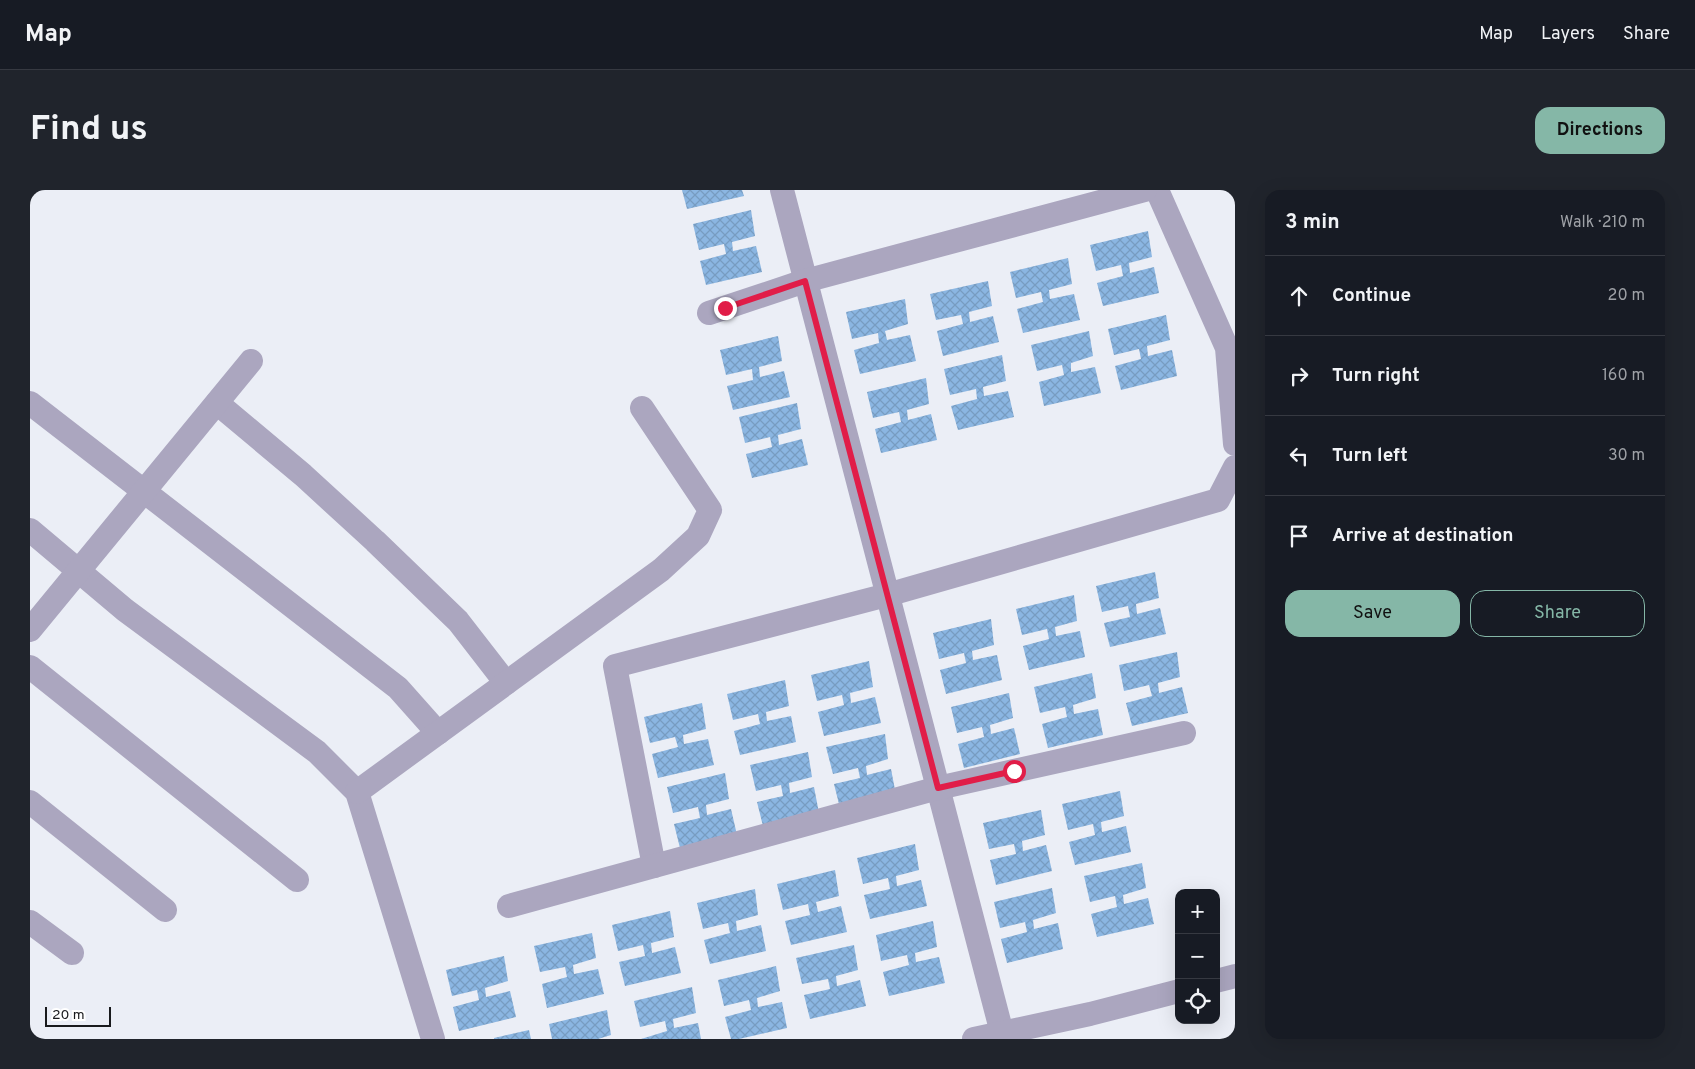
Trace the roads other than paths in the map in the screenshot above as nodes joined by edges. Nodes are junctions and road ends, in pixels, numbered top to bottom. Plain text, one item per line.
1 (782, 190) edge
2 (1145, 190) edge
3 (1157, 190) edge
4 (805, 281) junction
5 (709, 313) dead end
6 (251, 361) dead end
7 (217, 402) junction
8 (30, 403) edge
9 (642, 408) dead end
10 (1235, 444) edge
11 (1235, 467) edge
12 (144, 491) junction
13 (30, 530) edge
14 (78, 571) junction
15 (887, 596) junction
16 (30, 630) edge
17 (30, 667) edge
18 (506, 683) junction
19 (438, 733) junction
20 (1184, 733) dead end
21 (938, 788) junction
22 (357, 792) junction
23 (30, 802) edge
24 (654, 866) junction
25 (297, 880) dead end
26 (509, 906) dead end
27 (165, 910) dead end
28 (30, 922) edge
29 (72, 953) dead end
30 (1235, 976) edge
31 (1220, 980) edge
32 (1175, 992) edge
33 (1002, 1033) junction
34 (433, 1039) edge
35 (974, 1039) edge

1 - 4 street
2 - 4 street
3 - 10 street
4 - 5 street
4 - 15 street
6 - 7 street
7 - 12 street
7 - 18 street
8 - 12 street
9 - 18 street
11 - 15 street
12 - 14 street
12 - 19 street
13 - 14 street
14 - 16 street
14 - 22 street
15 - 21 street
15 - 24 street
17 - 25 street
18 - 19 street
19 - 22 street
20 - 21 street
21 - 24 street
21 - 33 street
22 - 34 street
23 - 27 street
24 - 26 street
28 - 29 street
30 - 31 street
32 - 33 street
33 - 35 street

